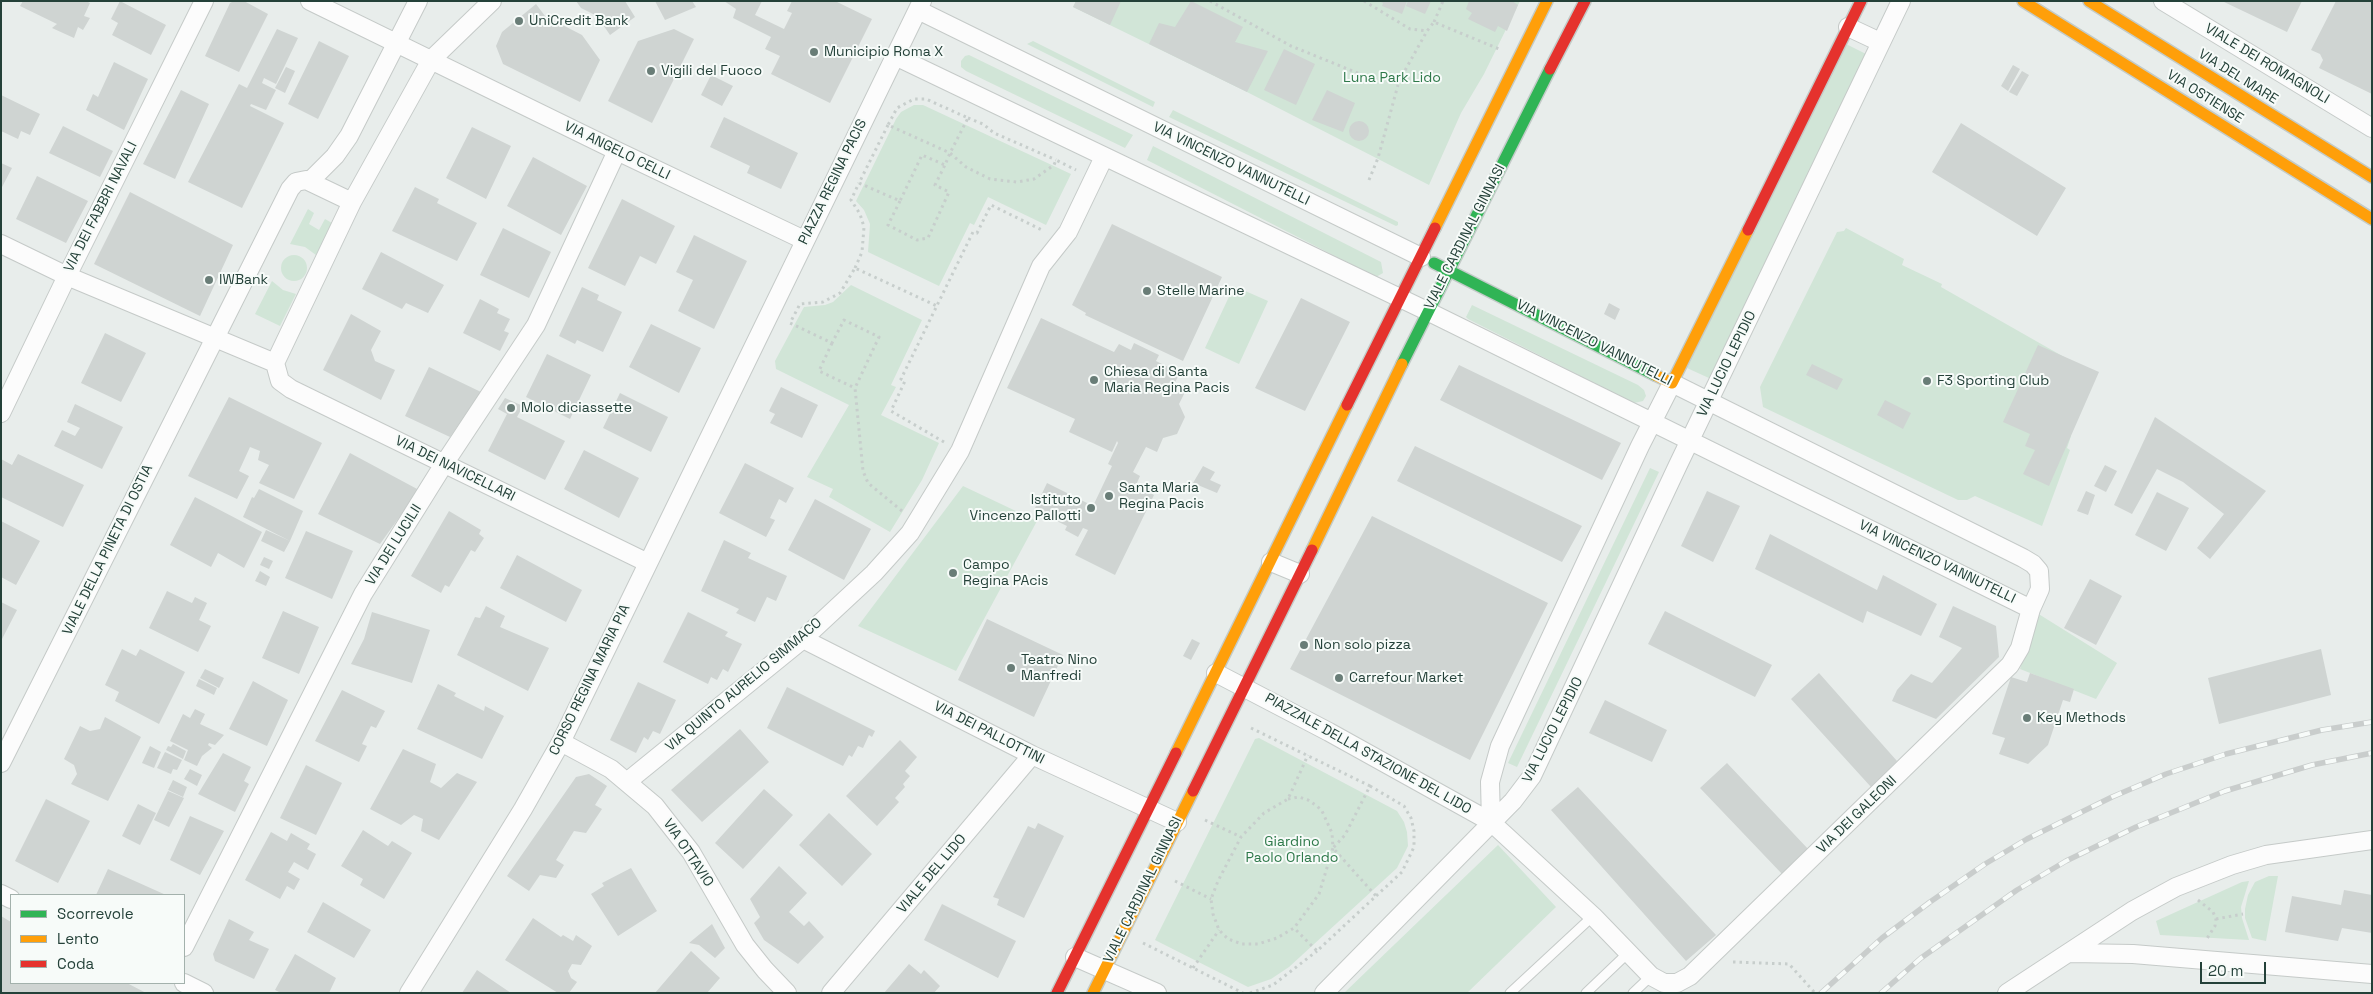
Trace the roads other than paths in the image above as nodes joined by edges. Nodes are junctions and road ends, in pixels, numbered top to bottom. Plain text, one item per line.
1 (204, 1) edge
2 (310, 1) edge
3 (418, 1) edge
4 (492, 1) edge
5 (1547, 1) edge
6 (1585, 1) edge
7 (1861, 1) edge
8 (1901, 1) edge
9 (2023, 1) edge
10 (2088, 1) edge
11 (2163, 1) edge
12 (920, 6) edge
13 (2110, 7) edge
14 (1848, 27) junction
15 (1880, 42) junction
16 (397, 43) junction
17 (895, 56) junction
18 (431, 60) junction
19 (2372, 128) edge
20 (617, 151) junction
21 (1104, 157) junction
22 (2372, 177) edge
23 (310, 181) junction
24 (352, 202) junction
25 (2372, 219) edge
26 (804, 240) junction
27 (1, 244) edge
28 (1421, 257) junction
29 (1448, 269) junction
30 (67, 276) junction
31 (1400, 300) junction
32 (1427, 311) junction
33 (214, 337) junction
34 (749, 354) joint
35 (275, 364) junction
36 (1672, 383) junction
37 (1709, 402) junction
38 (1, 413) edge
39 (1651, 422) junction
40 (1689, 441) junction
41 (1321, 460) junction
42 (444, 464) junction
43 (1349, 474) junction
44 (1271, 562) junction
45 (648, 563) junction
46 (1300, 574) junction
47 (2031, 609) junction
48 (803, 639) junction
49 (1216, 673) junction
50 (1245, 686) junction
51 (560, 742) junction
52 (1032, 755) junction
53 (1, 764) edge
54 (628, 781) junction
55 (1147, 807) junction
56 (1176, 822) junction
57 (1491, 822) junction
58 (2372, 840) edge
59 (1593, 916) junction
60 (185, 945) edge
61 (1629, 952) junction
62 (2070, 953) junction
63 (1075, 957) junction
64 (1104, 970) junction
65 (2372, 974) edge
66 (1651, 976) junction
67 (185, 984) edge
68 (204, 993) edge
69 (409, 993) edge
70 (787, 993) edge
71 (831, 993) edge
72 (1057, 993) edge
73 (1093, 993) edge
74 (1157, 993) edge
75 (1324, 993) edge
76 (1510, 993) edge
77 (1586, 993) edge
78 (1633, 993) edge
79 (2007, 993) edge

1 - 30 street, VIA DEI FABBRI NAVALI
2 - 16 street, VIA ANGELO CELLI
3 - 16 street
4 - 18 street
5 - 28 street
6 - 29 street, VIALE CARDINAL GINNASI
7 - 14 street
8 - 15 street, VIA LUCIO LEPIDIO
9 - 25 street, VIA OSTIENSE
10 - 13 street, VIA DEL MARE
11 - 19 street, VIALE DEI ROMAGNOLI
12 - 17 street, PIAZZA REGINA PACIS
12 - 28 street, VIA VINCENZO VANNUTELLI
13 - 22 street, VIA DEL MARE
14 - 15 street
14 - 36 street
15 - 37 street, VIA LUCIO LEPIDIO
16 - 18 street, VIA ANGELO CELLI
16 - 23 street
17 - 21 street, VIA VINCENZO VANNUTELLI
17 - 26 street, PIAZZA REGINA PACIS
18 - 20 street, VIA ANGELO CELLI
18 - 24 street
20 - 26 street, VIA ANGELO CELLI
20 - 42 street, VIA DEI LUCILII
21 - 31 street, VIA VINCENZO VANNUTELLI
21 - 48 street, VIA QUINTO AURELIO SIMMACO
23 - 24 street
23 - 33 street, VIALE DELLA PINETA DI OSTIA
24 - 35 street
26 - 34 street, PIAZZA REGINA PACIS
27 - 30 street
28 - 29 street, VIA VINCENZO VANNUTELLI
28 - 31 street
29 - 32 street, VIALE CARDINAL GINNASI
29 - 36 street, VIA VINCENZO VANNUTELLI
30 - 33 street
30 - 38 street, VIA DEI FABBRI NAVALI
31 - 32 street, VIA VINCENZO VANNUTELLI
31 - 41 street
32 - 39 street, VIA VINCENZO VANNUTELLI
32 - 43 street, VIALE CARDINAL GINNASI
33 - 35 street
33 - 53 street, VIALE DELLA PINETA DI OSTIA
34 - 45 street, CORSO REGINA MARIA PIA
35 - 42 street, VIA DEI NAVICELLARI
36 - 37 street, VIA VINCENZO VANNUTELLI
36 - 39 street
37 - 40 street, VIA LUCIO LEPIDIO
37 - 47 street, VIA VINCENZO VANNUTELLI
39 - 40 street, VIA VINCENZO VANNUTELLI
39 - 57 street
40 - 47 street, VIA VINCENZO VANNUTELLI
40 - 57 street, VIA LUCIO LEPIDIO
41 - 43 street
41 - 44 street
42 - 45 street, VIA DEI NAVICELLARI
42 - 60 street, VIA DEI LUCILII
43 - 46 street, VIALE CARDINAL GINNASI
44 - 46 street
44 - 49 street
45 - 51 street, CORSO REGINA MARIA PIA
46 - 50 street, VIALE CARDINAL GINNASI
47 - 66 street, VIA DEI GALEONI
48 - 52 street, VIA DEI PALLOTTINI
48 - 54 street, VIA QUINTO AURELIO SIMMACO
49 - 50 street
49 - 55 street
50 - 56 street, VIALE CARDINAL GINNASI
50 - 57 street, PIAZZALE DELLA STAZIONE DEL LIDO
51 - 54 street, VIA OTTAVIO
51 - 69 street, CORSO REGINA MARIA PIA
52 - 55 street, VIA DEI PALLOTTINI
52 - 71 street, VIALE DEL LIDO
54 - 70 street, VIA OTTAVIO
55 - 56 street, VIA DEI PALLOTTINI
55 - 63 street
56 - 64 street, VIALE CARDINAL GINNASI
57 - 59 street, PIAZZALE DELLA STAZIONE DEL LIDO
57 - 75 street, PIAZZALE DELLA STAZIONE DEL LIDO
58 - 62 street
59 - 61 street, PIAZZALE DELLA STAZIONE DEL LIDO
59 - 76 lane
61 - 66 street, PIAZZALE DELLA STAZIONE DEL LIDO
61 - 77 lane
62 - 65 street
62 - 79 street
63 - 64 street, VIALE CARDINAL GINNASI
63 - 72 street
64 - 73 street
64 - 74 street
66 - 78 lane
67 - 68 street

